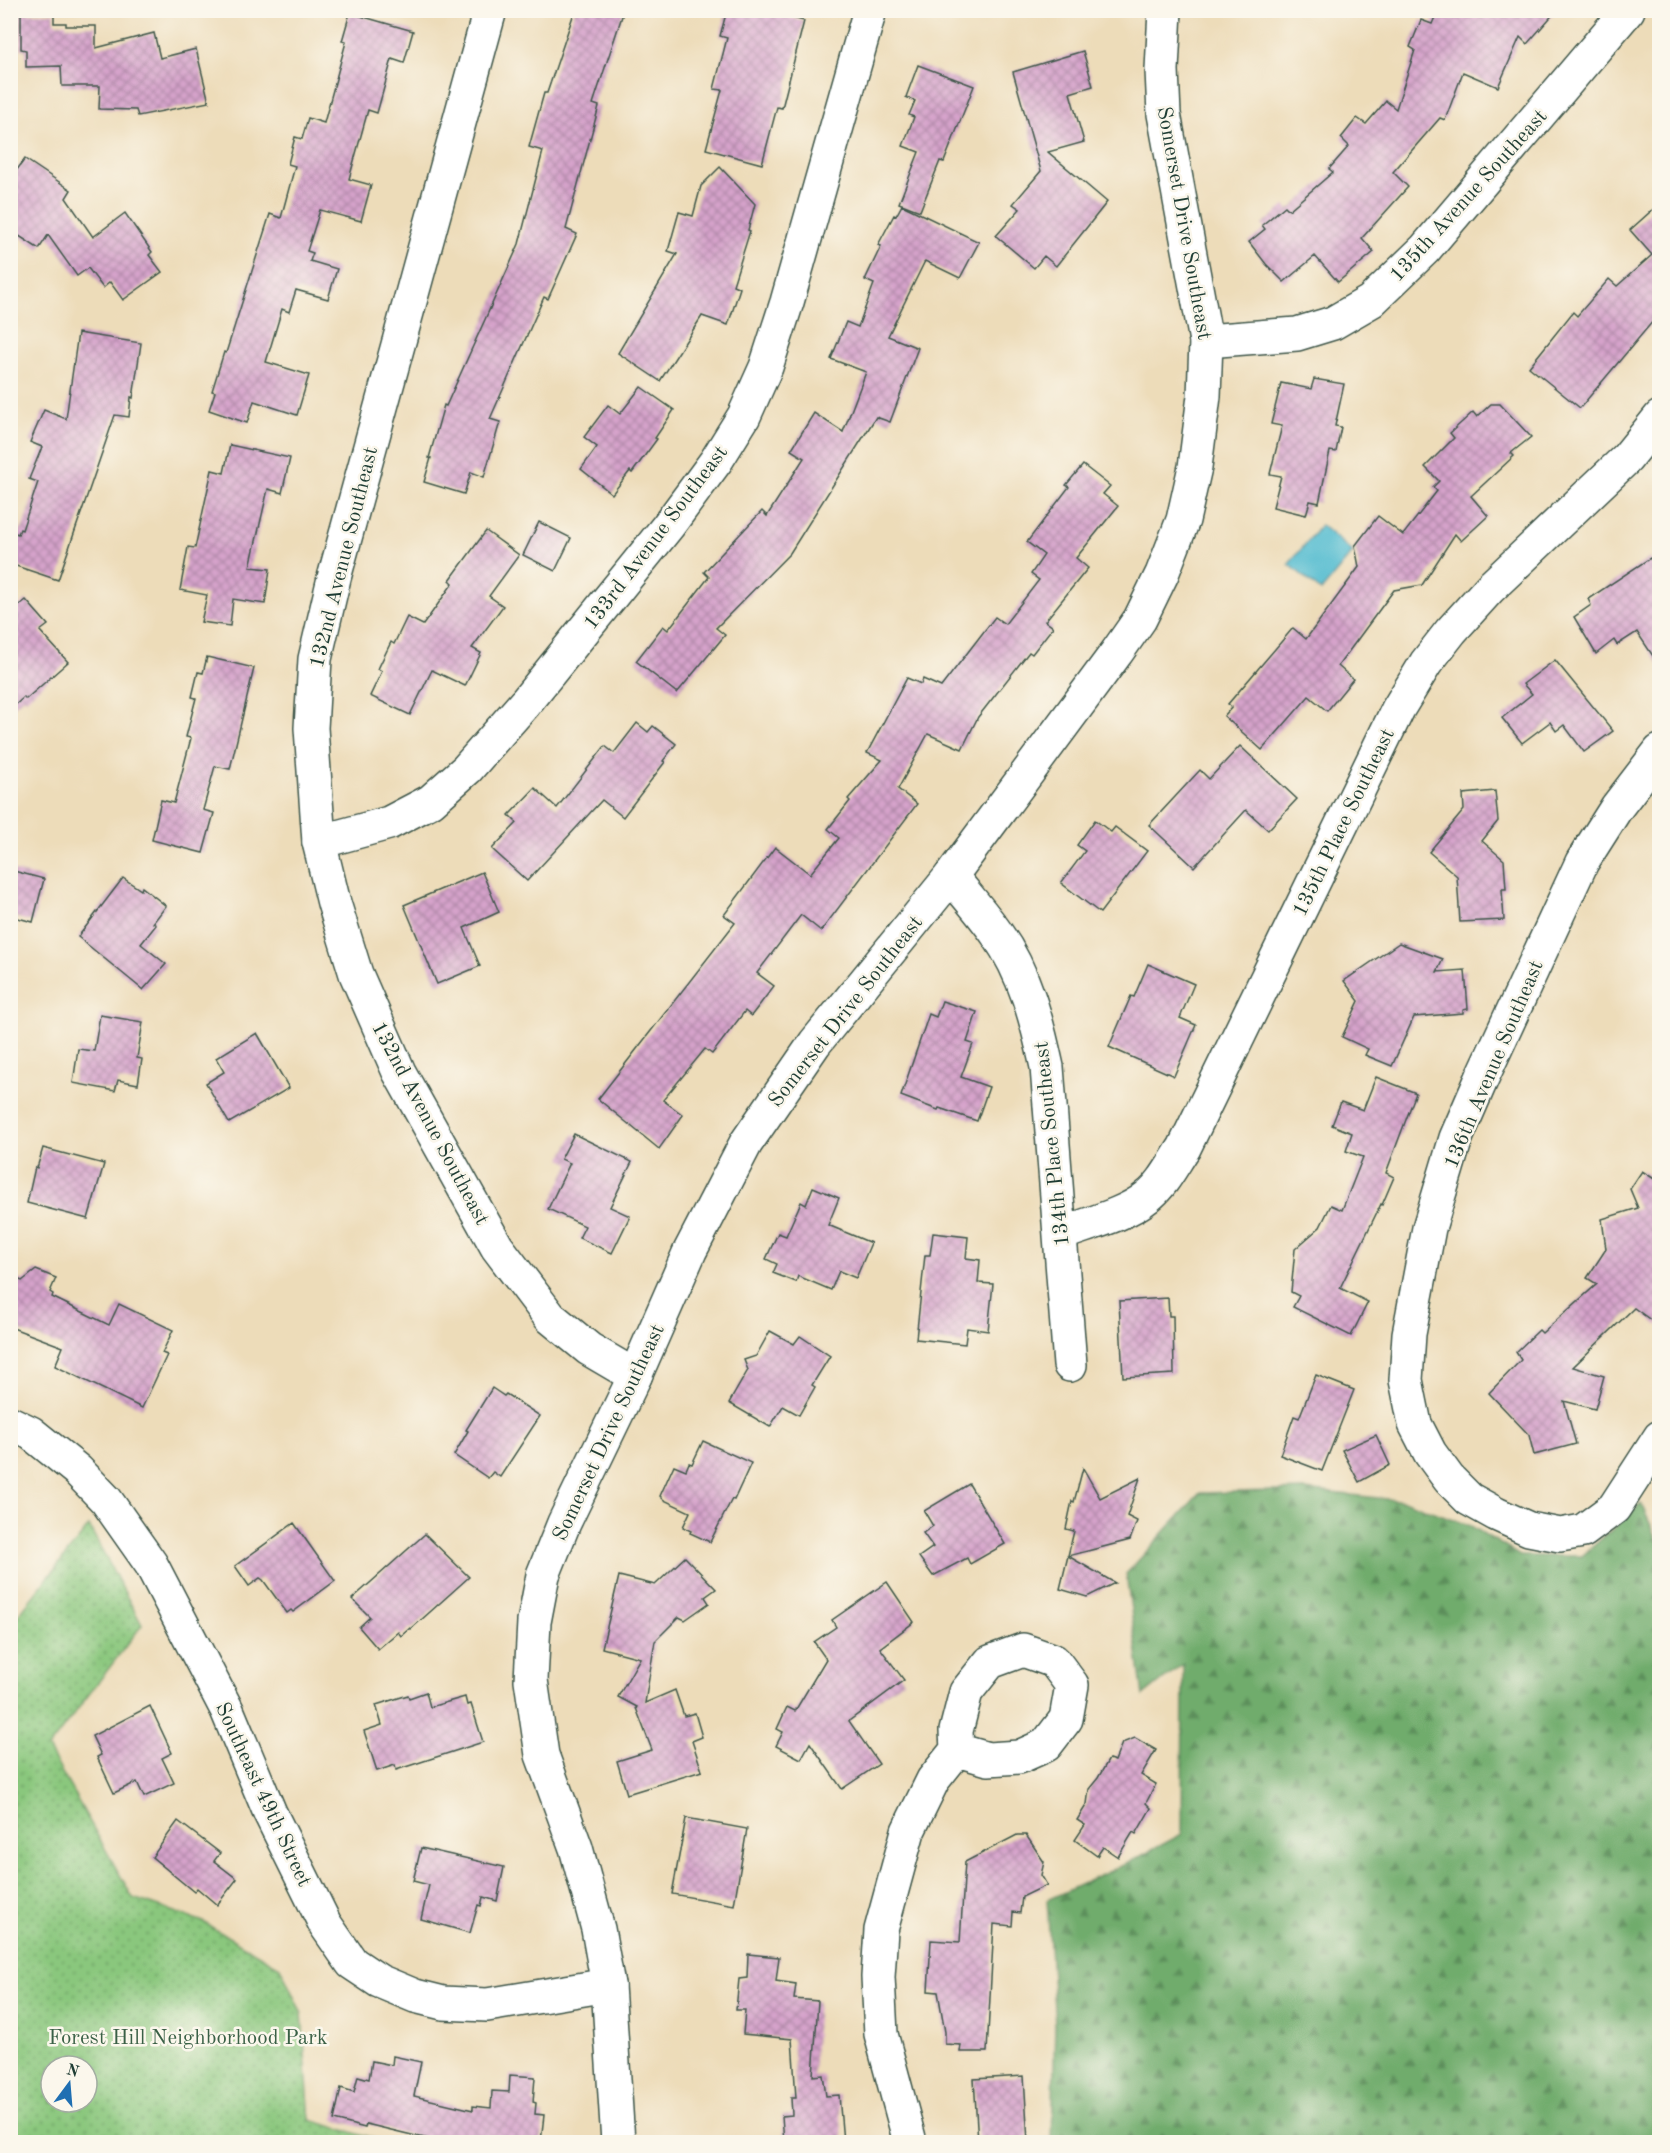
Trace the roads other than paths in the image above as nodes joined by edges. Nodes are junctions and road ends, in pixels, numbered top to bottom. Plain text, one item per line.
1 (490, 10) edge
2 (870, 10) edge
3 (1165, 10) edge
4 (1628, 10) edge
5 (1206, 341) junction
6 (1659, 417) edge
7 (1659, 752) edge
8 (319, 842) junction
9 (951, 876) junction
10 (1061, 1234) junction
11 (1070, 1365) dead end
12 (635, 1376) junction
13 (10, 1423) edge
14 (1659, 1437) edge
15 (957, 1750) dead end
16 (608, 1985) junction
17 (618, 2142) edge
18 (910, 2142) edge

1 - 8 street, 132nd Avenue Southeast
2 - 8 street, 133rd Avenue Southeast
3 - 5 street, Somerset Drive Southeast
4 - 5 street, 135th Avenue Southeast
5 - 9 street, Somerset Drive Southeast
6 - 10 street, 135th Place Southeast
7 - 14 street, 136th Avenue Southeast
8 - 12 street, 132nd Avenue Southeast
9 - 10 street, 134th Place Southeast
9 - 12 street, Somerset Drive Southeast
10 - 11 street, 134th Place Southeast
12 - 16 street, Somerset Drive Southeast
13 - 16 street, Southeast 49th Street
15 - 18 street
16 - 17 street, Somerset Drive Southeast

